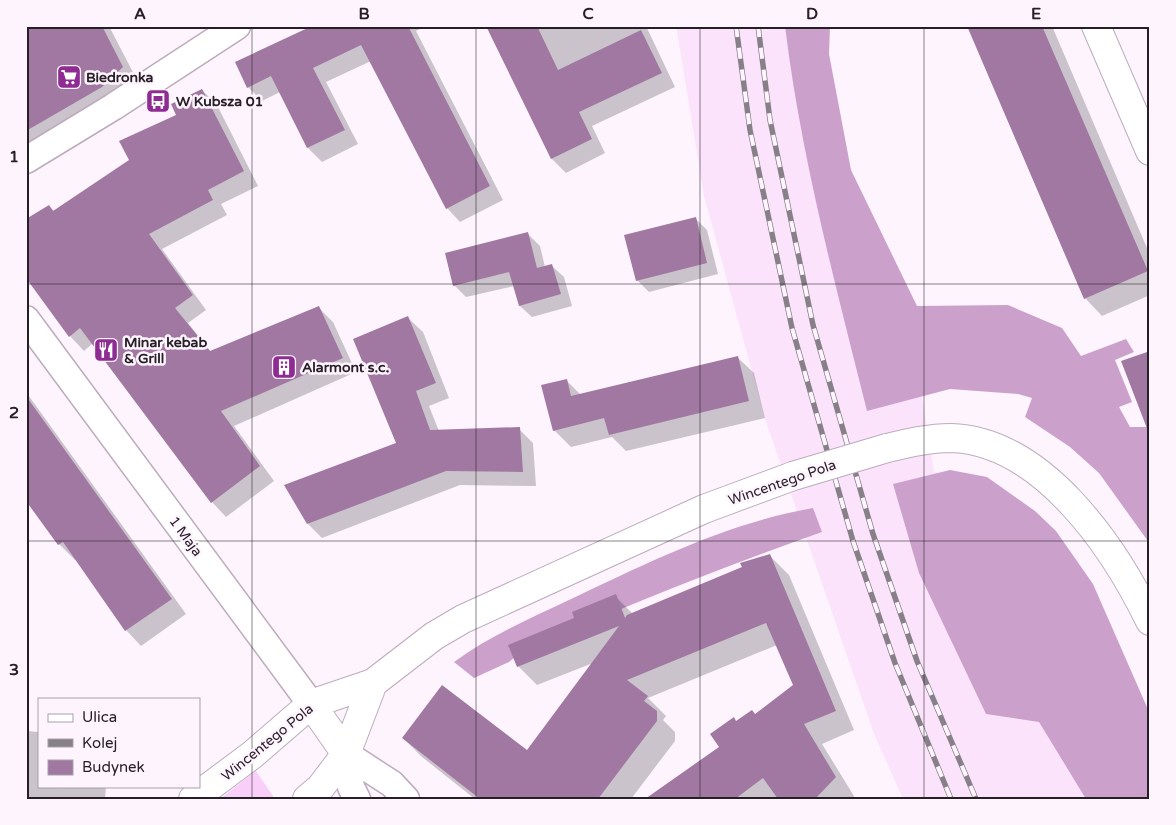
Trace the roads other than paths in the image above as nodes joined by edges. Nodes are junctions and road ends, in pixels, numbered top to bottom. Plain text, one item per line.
1 (237, 26) edge
2 (1096, 26) edge
3 (1150, 151) edge
4 (26, 160) edge
5 (27, 321) edge
6 (1150, 621) edge
7 (373, 683) junction
8 (311, 704) junction
9 (346, 754) junction
10 (193, 799) edge
11 (306, 799) edge
12 (357, 799) edge
13 (406, 799) edge

1 - 4 street
2 - 3 street
5 - 8 street, 1 Maja
6 - 7 street, Wincentego Pola, bridge
7 - 8 street, Wincentego Pola
7 - 9 street
8 - 9 street, 1 Maja
8 - 10 street, Wincentego Pola
9 - 11 street
9 - 12 street, 1 Maja
9 - 13 street, 1 Maja

